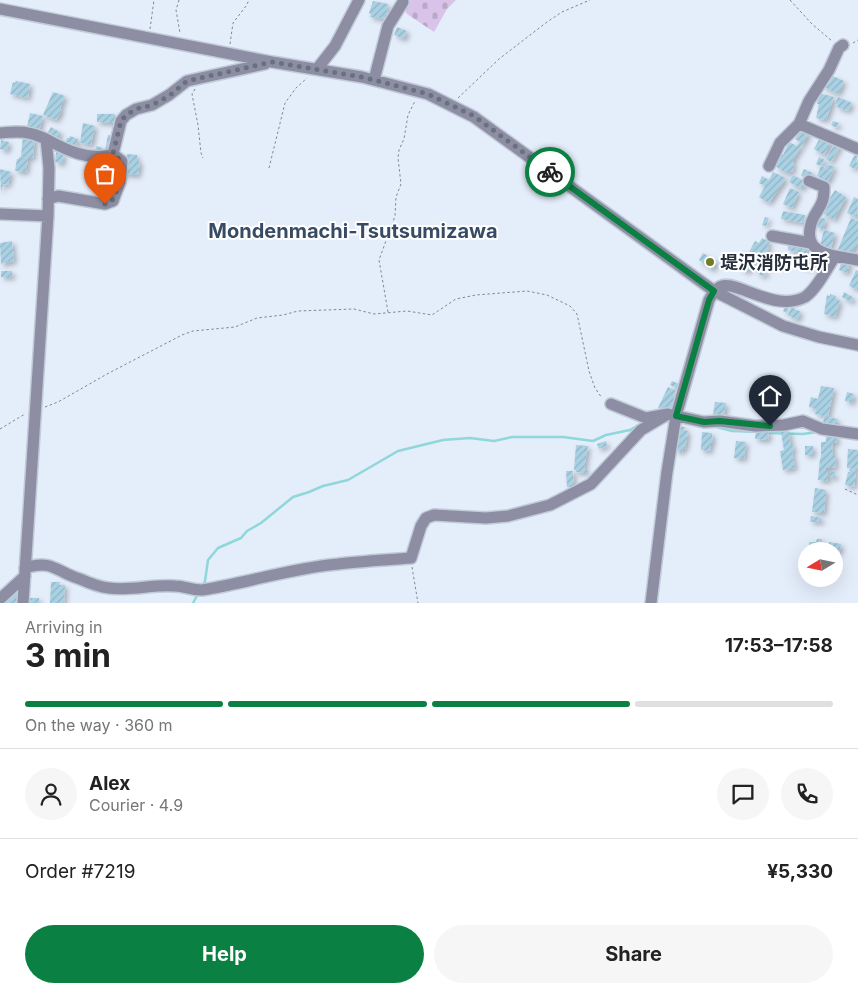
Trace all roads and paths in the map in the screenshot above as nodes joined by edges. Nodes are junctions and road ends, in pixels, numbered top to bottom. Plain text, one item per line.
1 (154, 0) edge
2 (179, 0) edge
3 (249, 0) edge
4 (359, 0) edge
5 (590, 0) edge
6 (790, 0) edge
7 (403, 2) dead end
8 (0, 9) edge
9 (148, 39) junction
10 (858, 40) edge
11 (843, 44) junction
12 (183, 45) junction
13 (229, 54) junction
14 (272, 62) junction
15 (317, 69) junction
16 (202, 78) junction
17 (374, 80) junction
18 (420, 92) junction
19 (452, 106) junction
20 (799, 124) junction
21 (0, 134) edge
22 (46, 139) junction
23 (858, 149) edge
24 (113, 154) junction
25 (203, 158) dead end
26 (769, 166) dead end
27 (269, 168) dead end
28 (809, 181) dead end
29 (48, 199) junction
30 (0, 214) edge
31 (48, 216) junction
32 (772, 236) dead end
33 (811, 243) junction
34 (835, 256) junction
35 (858, 260) edge
36 (714, 291) junction
37 (388, 313) junction
38 (858, 345) edge
39 (611, 404) joint
40 (36, 410) junction
41 (672, 415) junction
42 (0, 429) edge
43 (858, 434) edge
44 (845, 489) dead end
45 (858, 495) edge
46 (411, 558) junction
47 (25, 572) junction
48 (0, 599) edge
49 (23, 603) edge
50 (418, 603) edge
51 (651, 603) edge

1 - 9 path
2 - 12 path
3 - 13 path
4 - 15 street
5 - 19 path
6 - 11 path
7 - 17 street
8 - 9 street
9 - 12 street
10 - 11 path
11 - 20 street
12 - 13 street
13 - 14 street
14 - 15 street
14 - 16 street
15 - 17 street
15 - 27 path
16 - 24 street
16 - 25 path
17 - 18 street
18 - 19 street
18 - 37 path
19 - 36 street
20 - 23 street
20 - 26 street
21 - 22 street
22 - 24 street
22 - 29 street
24 - 29 street
28 - 33 street
29 - 31 street
30 - 31 street
31 - 40 street
32 - 33 street
33 - 34 street
34 - 35 street
34 - 36 street
36 - 38 street
36 - 41 street
37 - 39 path
37 - 40 path
39 - 41 street
40 - 42 path
40 - 47 street
41 - 43 street
41 - 46 street
41 - 51 street
44 - 45 path
46 - 47 street
46 - 50 path
47 - 48 street
47 - 49 street

